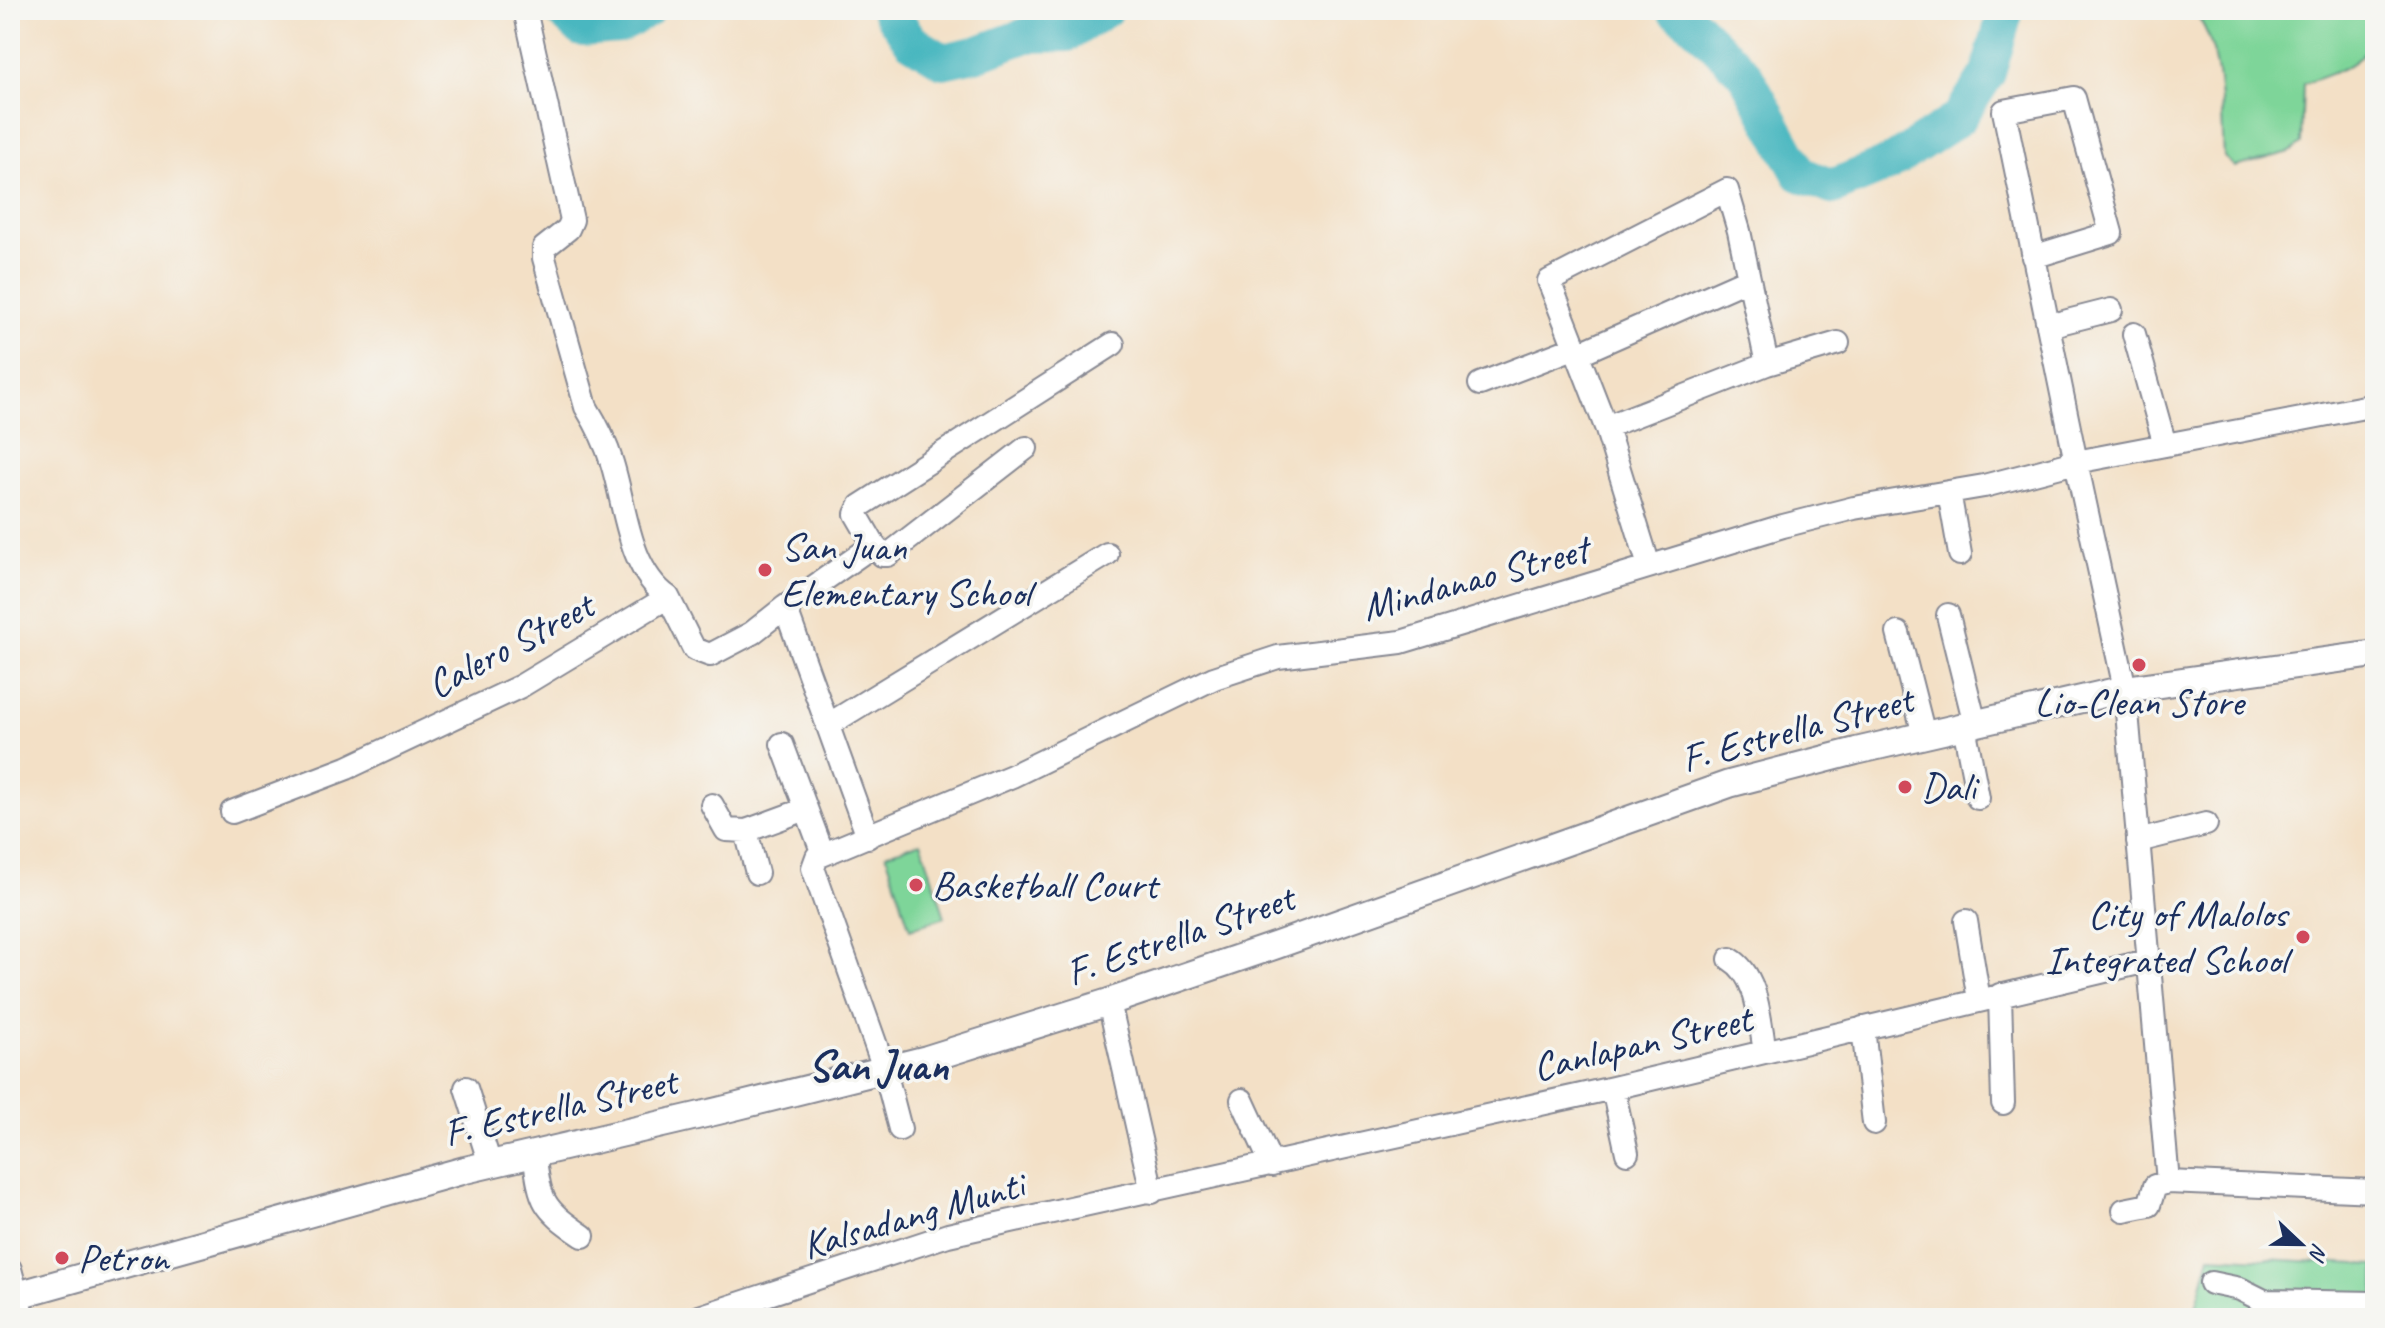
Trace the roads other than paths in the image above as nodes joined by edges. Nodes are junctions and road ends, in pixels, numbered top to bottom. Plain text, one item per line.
1 (525, 10) edge
2 (2033, 257) junction
3 (1748, 279) junction
4 (2111, 310) dead end
5 (2048, 326) junction
6 (2134, 334) dead end
7 (1838, 343) dead end
8 (1113, 344) dead end
9 (1577, 350) junction
10 (1767, 364) junction
11 (1480, 384) dead end
12 (2375, 405) edge
13 (1606, 427) junction
14 (2165, 445) junction
15 (1026, 448) dead end
16 (2076, 462) junction
17 (1949, 492) junction
18 (874, 545) junction
19 (1107, 554) dead end
20 (1960, 554) dead end
21 (1649, 566) junction
22 (668, 597) junction
23 (785, 607) junction
24 (1948, 615) dead end
25 (1898, 633) dead end
26 (2375, 654) edge
27 (2125, 689) junction
28 (828, 725) junction
29 (1970, 725) junction
30 (1924, 735) junction
31 (782, 744) dead end
32 (1978, 798) dead end
33 (712, 805) dead end
34 (806, 809) junction
35 (232, 812) dead end
36 (2206, 824) dead end
37 (746, 831) junction
38 (868, 837) junction
39 (2138, 841) junction
40 (823, 854) junction
41 (757, 873) dead end
42 (1966, 921) dead end
43 (1730, 959) dead end
44 (2147, 961) junction
45 (1989, 998) junction
46 (1109, 1002) junction
47 (1863, 1028) junction
48 (1765, 1051) junction
49 (885, 1071) junction
50 (466, 1088) dead end
51 (1613, 1088) junction
52 (1242, 1100) dead end
53 (2003, 1103) dead end
54 (1874, 1123) dead end
55 (900, 1129) dead end
56 (534, 1153) junction
57 (1627, 1153) dead end
58 (490, 1164) junction
59 (1272, 1165) junction
60 (2168, 1182) junction
61 (2375, 1191) edge
62 (1152, 1192) junction
63 (2124, 1210) dead end
64 (583, 1236) dead end
65 (10, 1269) edge
66 (2211, 1283) dead end
67 (16, 1303) edge
68 (2375, 1303) edge
69 (2262, 1309) edge
70 (696, 1318) edge

1 - 22 street
2 - 2 street
2 - 5 street
3 - 9 street
3 - 9 street
3 - 10 street
4 - 5 street
5 - 16 street
6 - 14 street
7 - 10 street
8 - 18 street
9 - 11 street
9 - 13 street
10 - 13 street
12 - 14 street, Mindanao Street
13 - 21 street
14 - 16 street, Mindanao Street
15 - 18 street
16 - 17 street, Mindanao Street
16 - 27 street
17 - 20 street
17 - 21 street, Mindanao Street
18 - 23 street
19 - 28 street
21 - 38 street, Mindanao Street
22 - 23 street
22 - 35 street, Calero Street
23 - 28 street
24 - 29 street
25 - 30 street
26 - 27 main road, F. Estrella Street
27 - 29 main road, F. Estrella Street
27 - 39 street
28 - 38 street
29 - 30 main road, F. Estrella Street
29 - 32 street
30 - 46 main road, F. Estrella Street
31 - 34 street
33 - 37 street
34 - 37 street
34 - 40 street
36 - 39 street
37 - 41 street
38 - 40 street, Mindanao Street
39 - 44 street
40 - 49 street
42 - 45 street
43 - 48 street
44 - 45 street, Canlapan Street
44 - 60 street
45 - 47 street, Canlapan Street
45 - 53 street
46 - 49 main road, F. Estrella Street
46 - 62 street
47 - 48 street, Canlapan Street
47 - 54 street
48 - 51 street, Canlapan Street
49 - 55 street
49 - 56 main road, F. Estrella Street
50 - 58 street
51 - 57 street
51 - 59 street, Canlapan Street
52 - 59 street
56 - 58 main road, F. Estrella Street
56 - 64 street
58 - 67 main road, F. Estrella Street
59 - 62 street, Canlapan Street
60 - 61 street
60 - 63 street
62 - 70 street, Kalsadang Munti
65 - 67 street
66 - 69 street
68 - 69 street

